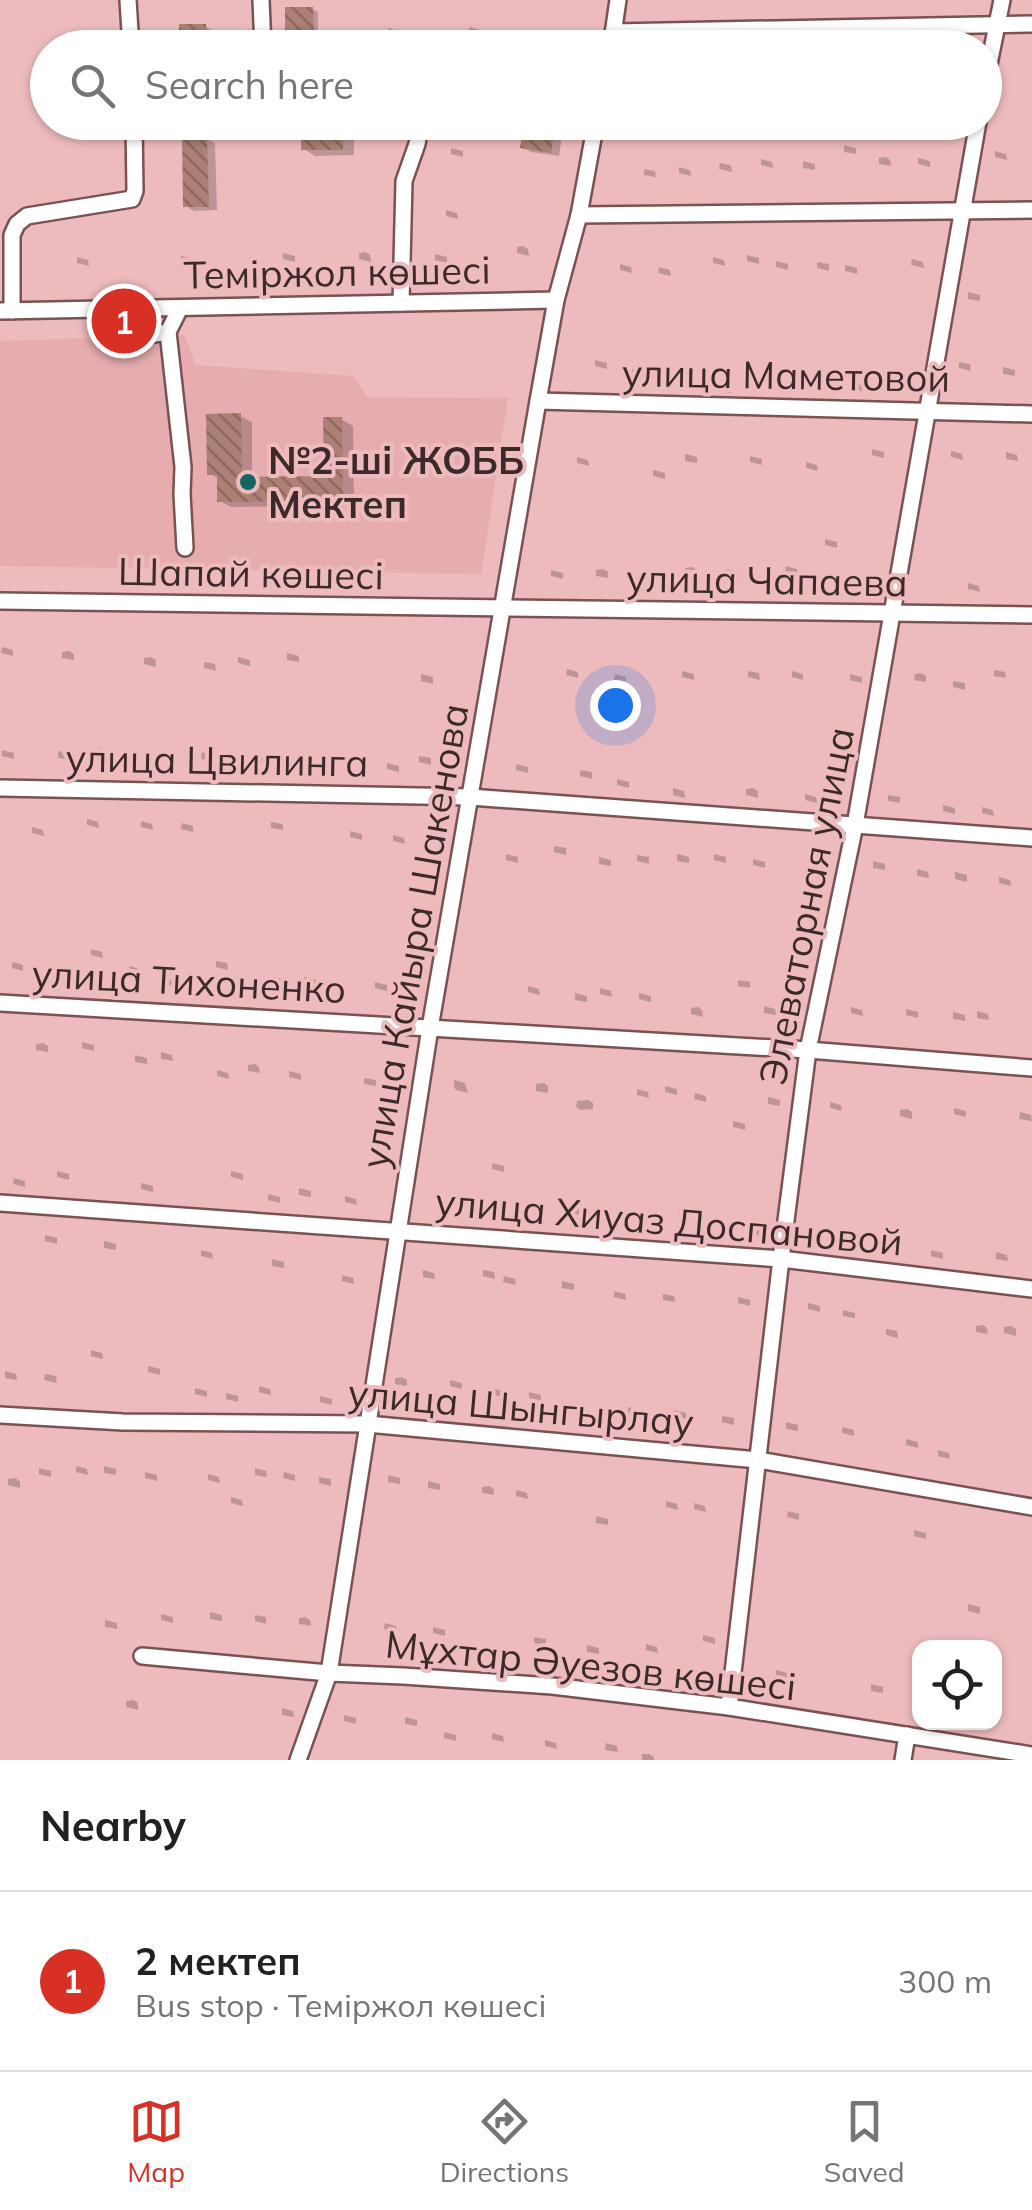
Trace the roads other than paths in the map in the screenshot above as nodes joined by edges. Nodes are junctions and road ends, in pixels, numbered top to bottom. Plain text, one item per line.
1 (128, 0) edge
2 (261, 0) edge
3 (618, 0) edge
4 (1002, 0) edge
5 (1032, 24) edge
6 (997, 25) junction
7 (129, 30) edge
8 (262, 30) edge
9 (614, 30) edge
10 (869, 30) edge
11 (996, 30) edge
12 (135, 140) edge
13 (418, 140) edge
14 (593, 140) edge
15 (975, 140) edge
16 (1032, 210) edge
17 (961, 212) junction
18 (579, 215) junction
19 (556, 300) junction
20 (401, 303) junction
21 (180, 308) junction
22 (102, 309) junction
23 (6, 311) edge
24 (168, 332) junction
25 (538, 402) junction
26 (926, 412) junction
27 (1032, 414) edge
28 (185, 548) dead end
29 (0, 601) edge
30 (502, 610) junction
31 (894, 614) junction
32 (1032, 615) edge
33 (0, 788) edge
34 (470, 797) junction
35 (855, 825) junction
36 (1032, 838) edge
37 (0, 1003) edge
38 (430, 1028) junction
39 (808, 1050) junction
40 (1032, 1068) edge
41 (0, 1203) edge
42 (398, 1230) junction
43 (781, 1258) junction
44 (1032, 1289) edge
45 (0, 1414) edge
46 (367, 1424) junction
47 (758, 1460) junction
48 (1032, 1507) edge
49 (142, 1656) dead end
50 (329, 1674) junction
51 (729, 1706) junction
52 (907, 1735) junction
53 (1032, 1755) edge
54 (298, 1760) edge
55 (903, 1760) edge

1 - 7 street
2 - 8 street
3 - 9 street
4 - 6 street
5 - 6 street
6 - 10 street
6 - 11 street
12 - 23 street
13 - 20 street
14 - 18 street, улица Кайыра Шакенова
15 - 17 street, Элеваторная улица
16 - 17 street
17 - 18 street
17 - 26 street, Элеваторная улица
18 - 19 street, улица Кайыра Шакенова
19 - 20 street, Теміржол көшесі
19 - 25 street, улица Кайыра Шакенова
20 - 21 street, Теміржол көшесі
21 - 22 street, Теміржол көшесі
21 - 24 street
22 - 23 street, Теміржол көшесі
22 - 24 street
24 - 28 street
25 - 26 street, улица Маметовой
25 - 30 street, улица Кайыра Шакенова
26 - 27 street, улица Маметовой
26 - 31 street, Элеваторная улица
29 - 30 street, Шапай көшесі
30 - 31 street, улица Чапаева
30 - 34 street, улица Кайыра Шакенова
31 - 32 street, улица Чапаева
31 - 35 street, Элеваторная улица
33 - 34 street, улица Цвилинга
34 - 35 street, улица Цвилинга
34 - 38 street, улица Кайыра Шакенова
35 - 36 street, улица Цвилинга
35 - 39 street, Элеваторная улица
37 - 38 street, улица Тихоненко
38 - 39 street, улица Тихоненко
38 - 42 street, улица Кайыра Шакенова
39 - 40 street, улица Тихоненко
39 - 43 street, Элеваторная улица
41 - 42 street, улица Хиуаз Доспановой
42 - 43 street, улица Хиуаз Доспановой
42 - 46 street, улица Кайыра Шакенова
43 - 44 street, улица Хиуаз Доспановой
43 - 47 street, Элеваторная улица
45 - 46 street, улица Шынгырлау
46 - 47 street, улица Шынгырлау
46 - 50 street, улица Кайыра Шакенова
47 - 48 street, улица Шынгырлау
47 - 51 street, Элеваторная улица
49 - 50 street, Мұхтар Әуезов көшесі
50 - 51 street, Мұхтар Әуезов көшесі
50 - 54 street, улица Кайыра Шакенова
51 - 52 street, Мұхтар Әуезов көшесі
52 - 53 street, Мұхтар Әуезов көшесі
52 - 55 street

